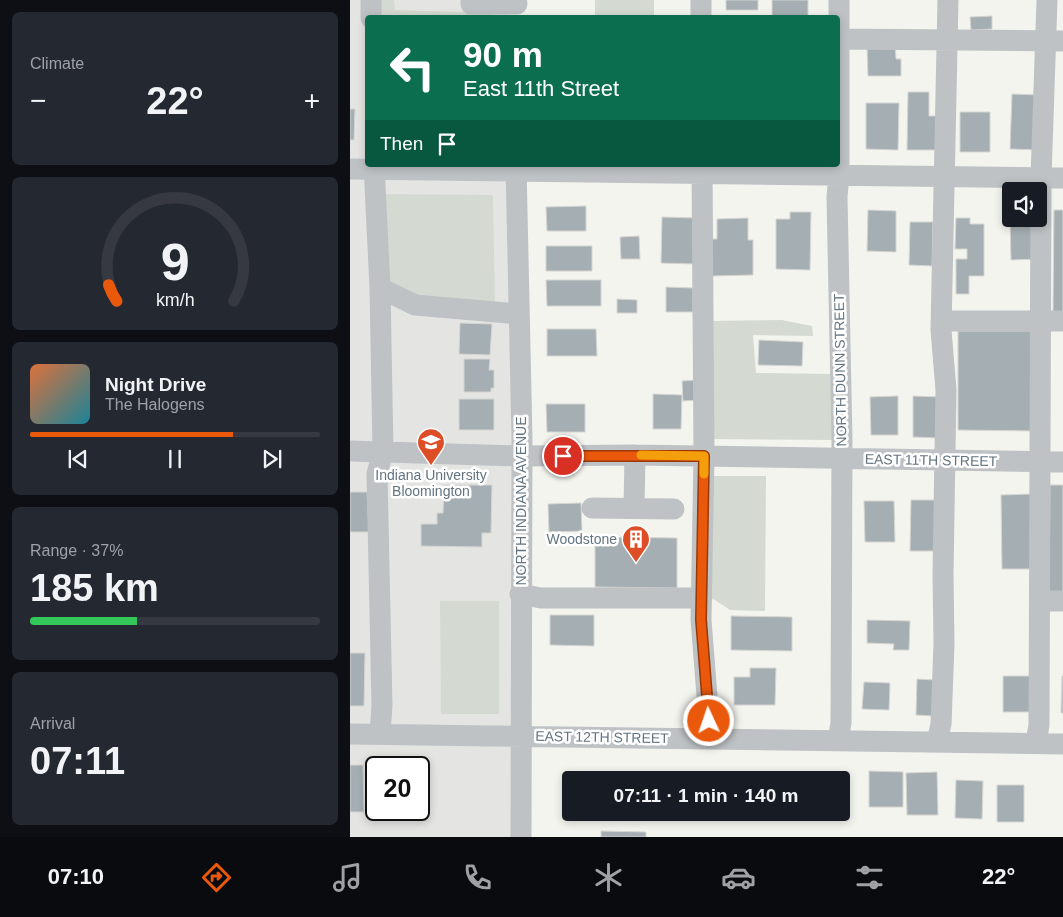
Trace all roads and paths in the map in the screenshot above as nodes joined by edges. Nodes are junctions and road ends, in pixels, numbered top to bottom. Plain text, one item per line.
1 (371, 0) edge
2 (471, 0) edge
3 (701, 0) edge
4 (840, 0) edge
5 (948, 0) edge
6 (1047, 0) edge
7 (517, 7) edge
8 (371, 15) edge
9 (701, 15) edge
10 (839, 15) edge
11 (840, 39) edge
12 (947, 40) junction
13 (1054, 41) edge
14 (374, 167) edge
15 (839, 167) edge
16 (516, 168) edge
17 (350, 169) edge
18 (702, 169) edge
19 (839, 175) junction
20 (945, 177) junction
21 (1040, 178) junction
22 (1063, 178) edge
23 (380, 288) junction
24 (518, 314) junction
25 (942, 320) junction
26 (1040, 321) junction
27 (1063, 321) edge
28 (350, 451) edge
29 (382, 451) junction
30 (635, 455) junction
31 (521, 456) junction
32 (704, 456) junction
33 (842, 458) junction
34 (944, 460) junction
35 (1040, 461) junction
36 (1063, 462) edge
37 (592, 508) dead end
38 (634, 508) junction
39 (674, 509) dead end
40 (520, 594) junction
41 (702, 598) junction
42 (1040, 600) junction
43 (1063, 601) edge
44 (350, 734) edge
45 (380, 734) junction
46 (520, 736) junction
47 (708, 738) junction
48 (838, 740) junction
49 (937, 742) junction
50 (1036, 743) junction
51 (1063, 744) edge
52 (521, 837) edge

1 - 8 street
2 - 7 street
3 - 9 street
4 - 10 street, NORTH DUNN STREET
5 - 12 street
6 - 13 street
11 - 12 street
12 - 13 street
12 - 20 street
13 - 21 street
14 - 16 street
14 - 17 street
14 - 23 street
15 - 19 street, NORTH DUNN STREET
16 - 18 street
16 - 24 street, NORTH INDIANA AVENUE
18 - 19 street
18 - 32 street
19 - 20 street
19 - 33 street, NORTH DUNN STREET
20 - 21 street
20 - 25 street
21 - 22 street
21 - 26 street
23 - 24 street
23 - 29 street
24 - 31 street, NORTH INDIANA AVENUE
25 - 26 street
25 - 34 street
26 - 27 street
26 - 35 street
28 - 29 street, EAST 11TH STREET
29 - 31 street, EAST 11TH STREET
29 - 45 street
30 - 31 street, EAST 11TH STREET
30 - 32 street, EAST 11TH STREET
30 - 38 street
31 - 40 street, NORTH INDIANA AVENUE
32 - 33 street, EAST 11TH STREET
32 - 41 street
33 - 34 street, EAST 11TH STREET
33 - 48 street, NORTH DUNN STREET
34 - 35 street, EAST 11TH STREET
34 - 49 street
35 - 36 street, EAST 11TH STREET
35 - 42 street
37 - 38 street
38 - 39 street
40 - 41 street
40 - 46 street, NORTH INDIANA AVENUE
41 - 47 street
42 - 43 street
42 - 50 street
44 - 45 street, EAST 12TH STREET
45 - 46 street, EAST 12TH STREET
46 - 47 street, EAST 12TH STREET
46 - 52 street, NORTH INDIANA AVENUE
47 - 48 street, EAST 12TH STREET
48 - 49 street, EAST 12TH STREET
49 - 50 street, EAST 12TH STREET
50 - 51 street, EAST 12TH STREET

